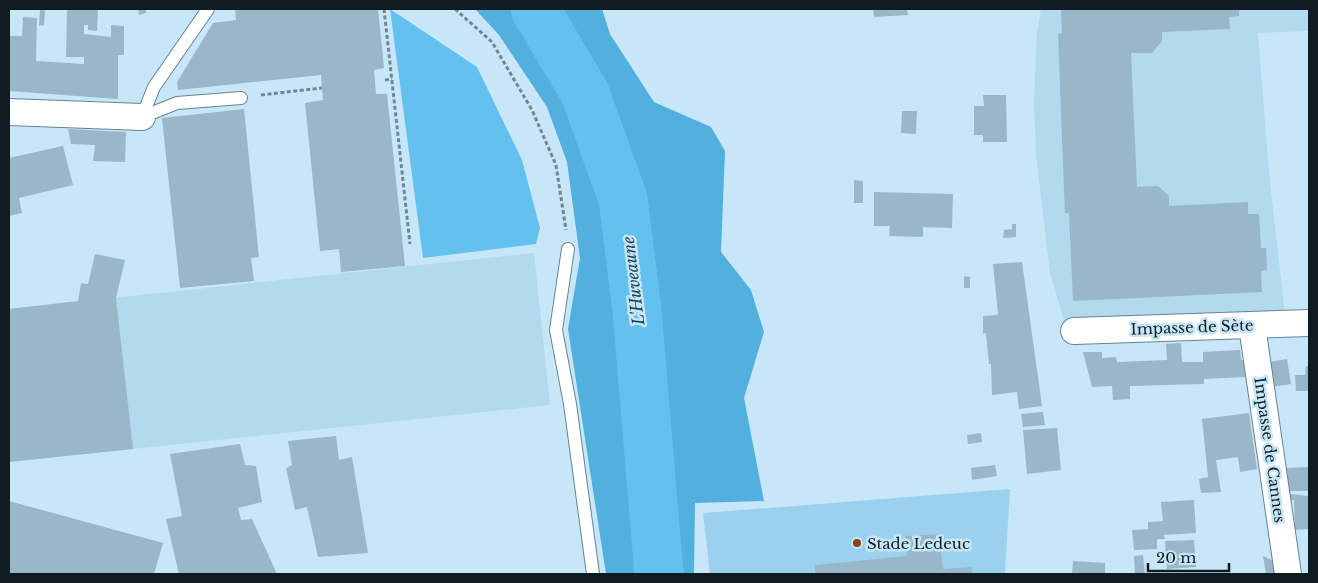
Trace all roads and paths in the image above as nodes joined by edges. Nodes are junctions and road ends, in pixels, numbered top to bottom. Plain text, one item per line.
1 (208, 9) edge
2 (384, 9) edge
3 (455, 9) edge
4 (392, 79) junction
5 (385, 80) dead end
6 (322, 88) dead end
7 (241, 98) joint
8 (9, 112) edge
9 (142, 117) junction
10 (410, 244) dead end
11 (568, 249) joint
12 (1309, 323) edge
13 (1252, 326) junction
14 (1074, 330) dead end
15 (593, 574) edge
16 (1288, 574) edge

1 - 9 lane
2 - 4 path
3 - 11 path
4 - 5 path
4 - 10 path
6 - 7 path
7 - 9 lane
8 - 9 street
11 - 15 lane
12 - 13 street, Impasse de Sète
13 - 14 street, Impasse de Sète
13 - 16 street, Impasse de Cannes

